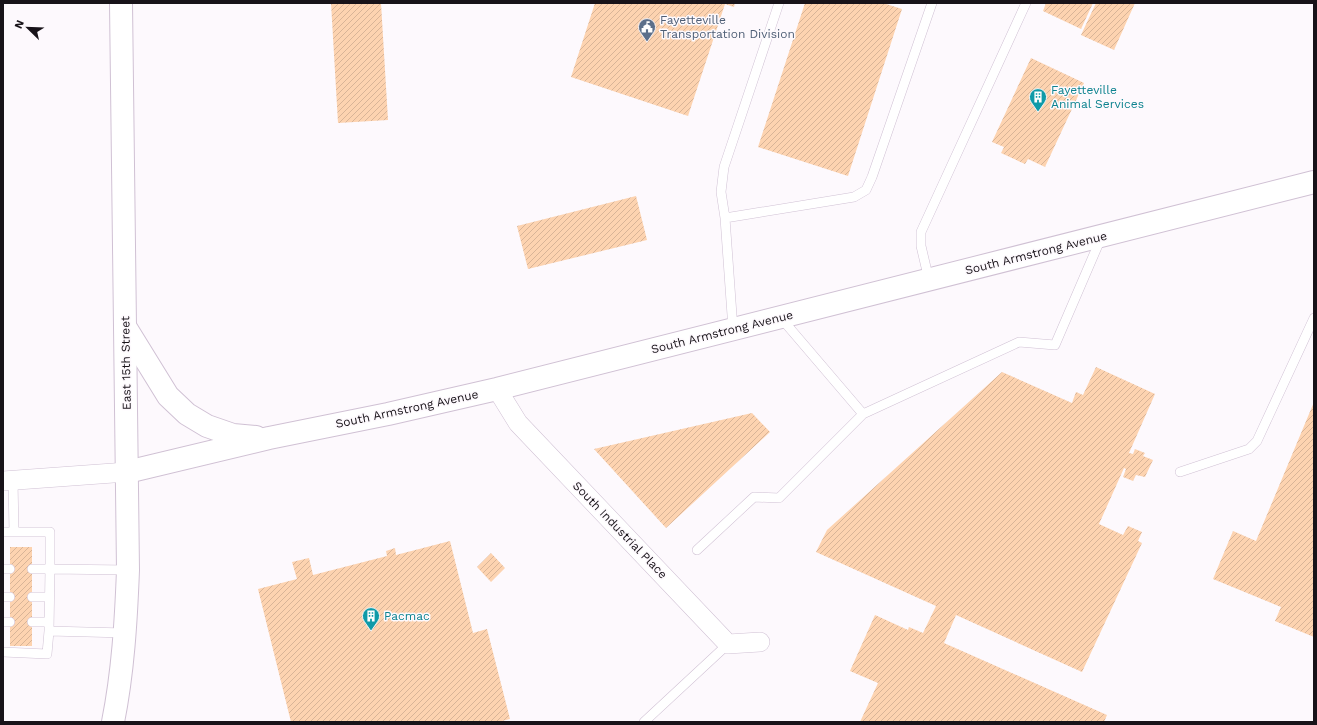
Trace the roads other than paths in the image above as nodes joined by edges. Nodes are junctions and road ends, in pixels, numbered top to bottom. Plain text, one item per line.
1 (121, 3) edge
2 (779, 3) edge
3 (932, 3) edge
4 (1026, 3) edge
5 (1314, 182) edge
6 (725, 218) junction
7 (1101, 236) junction
8 (929, 280) junction
9 (780, 317) junction
10 (1314, 318) edge
11 (126, 328) junction
12 (733, 330) junction
13 (497, 390) junction
14 (863, 414) junction
15 (269, 438) junction
16 (127, 472) junction
17 (1180, 472) dead end
18 (8, 481) edge
19 (3, 532) edge
20 (14, 532) junction
21 (697, 550) dead end
22 (32, 569) dead end
23 (50, 569) junction
24 (128, 570) junction
25 (32, 597) dead end
26 (49, 597) junction
27 (32, 622) dead end
28 (49, 627) junction
29 (125, 633) junction
30 (760, 642) dead end
31 (728, 644) junction
32 (3, 652) edge
33 (113, 722) edge
34 (644, 722) edge

1 - 11 street, East 15th Street
2 - 6 lane
3 - 6 lane
4 - 8 lane
5 - 7 street, South Armstrong Avenue
6 - 12 lane
7 - 8 street, South Armstrong Avenue
7 - 14 lane
8 - 9 street, South Armstrong Avenue
9 - 12 street, South Armstrong Avenue
9 - 14 lane
10 - 17 lane
11 - 15 street
11 - 16 street, East 15th Street
12 - 13 street, South Armstrong Avenue
13 - 15 street, South Armstrong Avenue
13 - 31 street, South Industrial Place
14 - 21 lane
15 - 16 street, South Armstrong Avenue
16 - 18 street
16 - 24 street, East 15th Street
18 - 20 lane
19 - 20 lane
20 - 23 lane
22 - 23 lane
23 - 24 lane
23 - 26 lane
24 - 29 street, East 15th Street
25 - 26 lane
26 - 28 lane
27 - 28 lane
28 - 29 lane
28 - 32 lane
29 - 33 street, East 15th Street
30 - 31 street
31 - 34 lane

